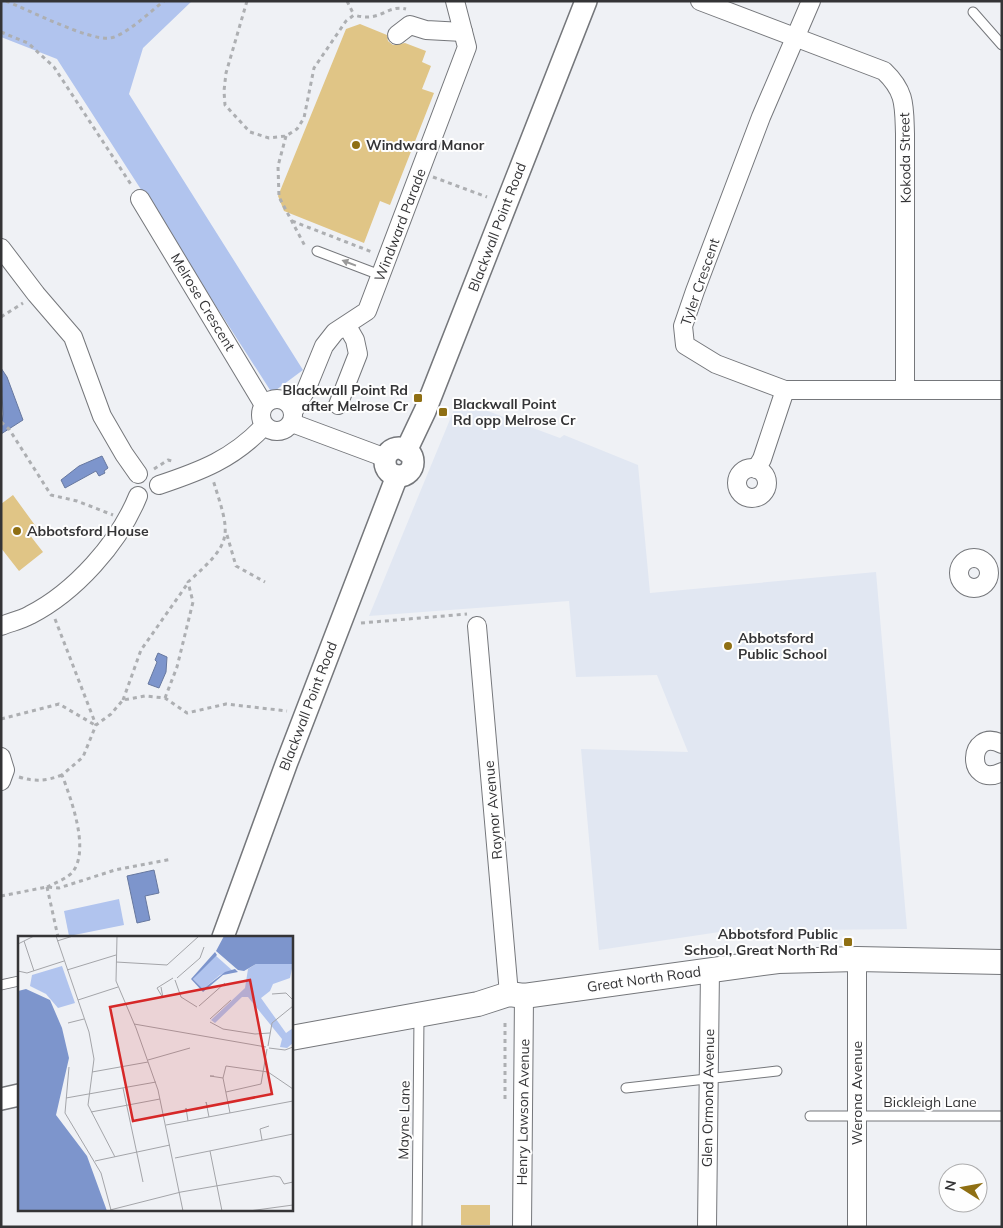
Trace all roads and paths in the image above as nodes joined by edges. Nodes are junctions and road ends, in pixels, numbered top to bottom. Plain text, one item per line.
1 (6, 1) edge
2 (164, 1) edge
3 (247, 1) edge
4 (347, 1) edge
5 (456, 1) edge
6 (586, 1) edge
7 (700, 1) edge
8 (811, 1) edge
9 (409, 10) dead end
10 (974, 12) dead end
11 (354, 15) junction
12 (1, 32) edge
13 (463, 32) junction
14 (398, 35) dead end
15 (795, 37) junction
16 (1002, 45) edge
17 (286, 136) junction
18 (420, 172) junction
19 (487, 197) dead end
20 (140, 199) joint
21 (291, 221) junction
22 (1, 248) edge
23 (313, 252) joint
24 (387, 258) junction
25 (380, 275) junction
26 (36, 294) junction
27 (1, 317) edge
28 (347, 326) junction
29 (905, 389) junction
30 (785, 390) junction
31 (1002, 390) edge
32 (264, 405) junction
33 (338, 406) dead end
34 (292, 418) junction
35 (1, 422) edge
36 (264, 426) junction
37 (406, 450) junction
38 (386, 458) junction
39 (756, 468) dead end
40 (138, 474) junction
41 (212, 475) dead end
42 (397, 476) junction
43 (159, 484) junction
44 (138, 496) junction
45 (111, 523) dead end
46 (227, 535) junction
47 (188, 582) junction
48 (266, 582) dead end
49 (49, 602) junction
50 (361, 623) dead end
51 (1, 626) edge
52 (477, 626) joint
53 (165, 698) junction
54 (123, 700) junction
55 (287, 711) dead end
56 (1, 719) edge
57 (96, 725) junction
58 (1002, 744) edge
59 (3, 769) edge
60 (1002, 772) edge
61 (62, 775) junction
62 (172, 859) dead end
63 (47, 887) junction
64 (1, 896) edge
65 (58, 936) edge
66 (223, 936) edge
67 (857, 959) junction
68 (1002, 962) edge
69 (710, 969) junction
70 (18, 981) edge
71 (1, 984) edge
72 (516, 995) junction
73 (419, 1014) junction
74 (292, 1038) edge
75 (777, 1071) dead end
76 (708, 1079) junction
77 (626, 1088) dead end
78 (18, 1095) edge
79 (1, 1099) edge
80 (810, 1116) dead end
81 (857, 1116) junction
82 (1002, 1116) edge
83 (417, 1227) edge
84 (522, 1227) edge
85 (706, 1227) edge
86 (858, 1227) edge

1 - 2 path
3 - 17 path
4 - 11 path
5 - 13 street, Windward Parade
6 - 37 street, Blackwall Point Road
7 - 15 street, Kokoda Street
8 - 15 street, Tyler Crescent
9 - 11 path
10 - 16 lane
11 - 17 path
12 - 20 path
13 - 14 street
13 - 18 street, Windward Parade
15 - 29 street, Kokoda Street
15 - 30 street, Tyler Crescent
17 - 21 path
18 - 19 path
18 - 24 street, Windward Parade
20 - 32 street, Melrose Crescent
21 - 23 path
21 - 24 path
22 - 26 street
25 -> 23 lane
24 - 25 street, Windward Parade
25 - 28 street, Windward Parade
26 - 27 path
26 - 40 street
28 - 33 street
28 - 34 street, Windward Parade
29 - 30 street, Tyler Crescent
29 - 31 street, Tyler Crescent
30 - 39 street
32 - 34 street
32 - 36 street
34 - 36 street
34 - 38 street
35 - 45 path
36 - 43 street
37 - 38 street
37 - 42 street
38 - 42 street
40 - 43 street
40 - 44 street
41 - 46 path
42 - 66 street, Blackwall Point Road
43 - 44 street
44 - 49 street
46 - 47 path
46 - 48 path
47 - 53 path
47 - 54 path
49 - 51 street
49 - 57 path
50 - 52 path
52 - 72 street, Raynor Avenue
53 - 54 path
53 - 55 path
54 - 57 path
56 - 57 path
57 - 61 path
58 - 60 street
59 - 61 path
61 - 63 path
62 - 63 path
63 - 64 path
63 - 65 path
67 - 68 main road, Great North Road
67 - 69 main road, Great North Road
67 - 81 street, Werona Avenue
69 - 72 main road, Great North Road
69 - 76 street, Glen Ormond Avenue
70 - 71 lane
72 - 73 main road, Great North Road
72 - 84 street, Henry Lawson Avenue
73 - 74 main road, Great North Road
73 - 83 lane, Mayne Lane
75 - 76 lane
76 - 77 lane
76 - 85 street, Glen Ormond Avenue
78 - 79 street
80 - 81 lane, Bickleigh Lane
81 - 82 lane, Bickleigh Lane
81 - 86 street, Werona Avenue

